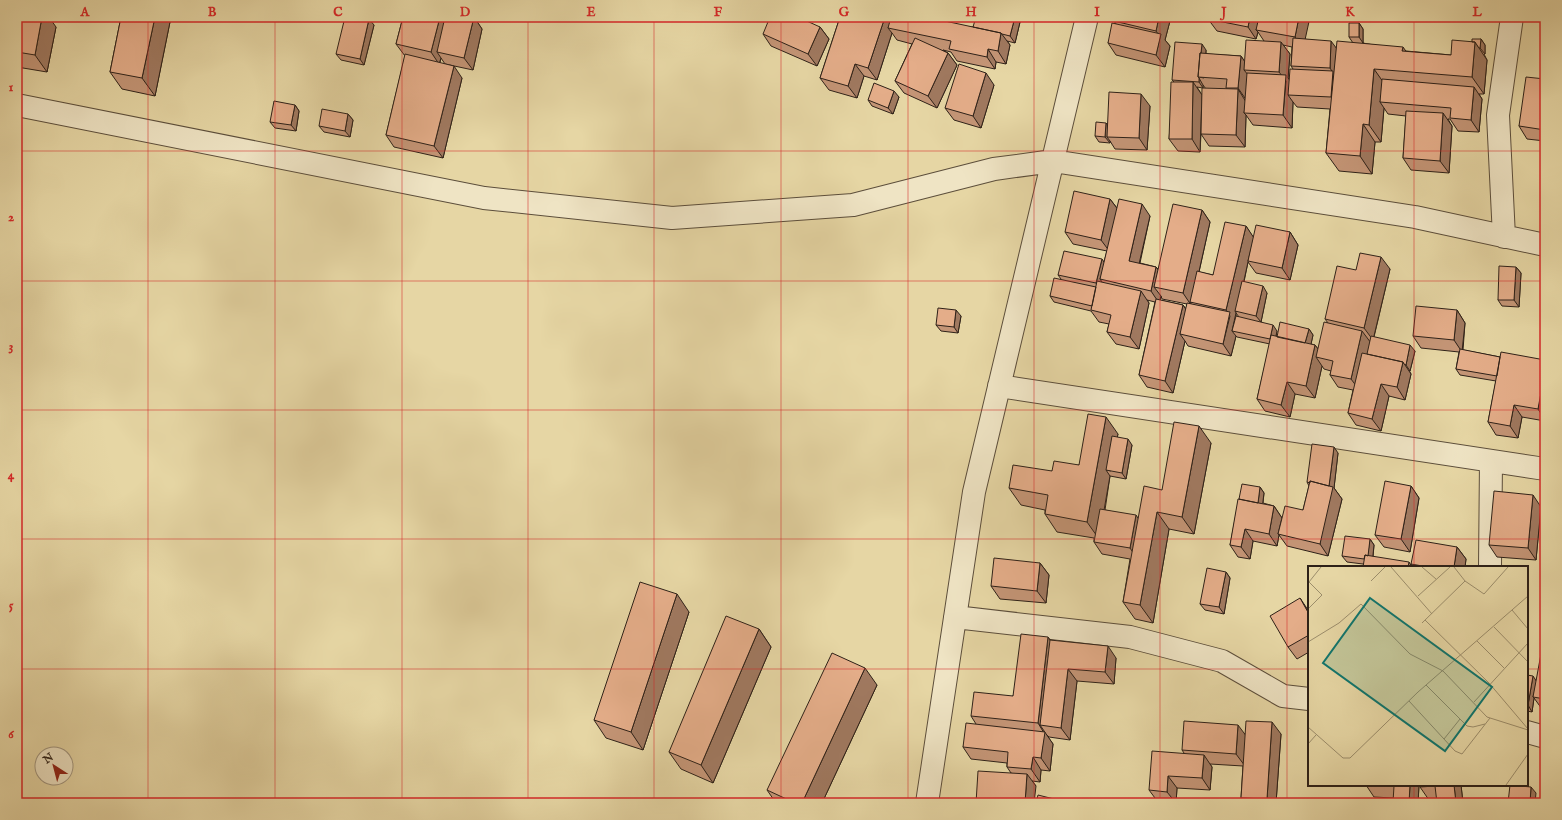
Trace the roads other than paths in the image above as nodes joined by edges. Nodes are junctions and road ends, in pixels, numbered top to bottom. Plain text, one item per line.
1 (1087, 17) edge
2 (1512, 17) edge
3 (17, 105) edge
4 (1053, 161) junction
5 (1504, 236) junction
6 (1545, 245) edge
7 (999, 386) junction
8 (1491, 461) junction
9 (1545, 470) edge
10 (1490, 566) edge
11 (955, 617) junction
12 (1308, 699) edge
13 (1528, 732) edge
14 (1545, 737) edge
15 (927, 803) edge

1 - 4 street
2 - 5 street
3 - 4 street
4 - 5 street
4 - 7 street
5 - 6 street
7 - 8 street
7 - 11 street
8 - 9 street
8 - 10 street
11 - 12 street
11 - 15 street
13 - 14 street

